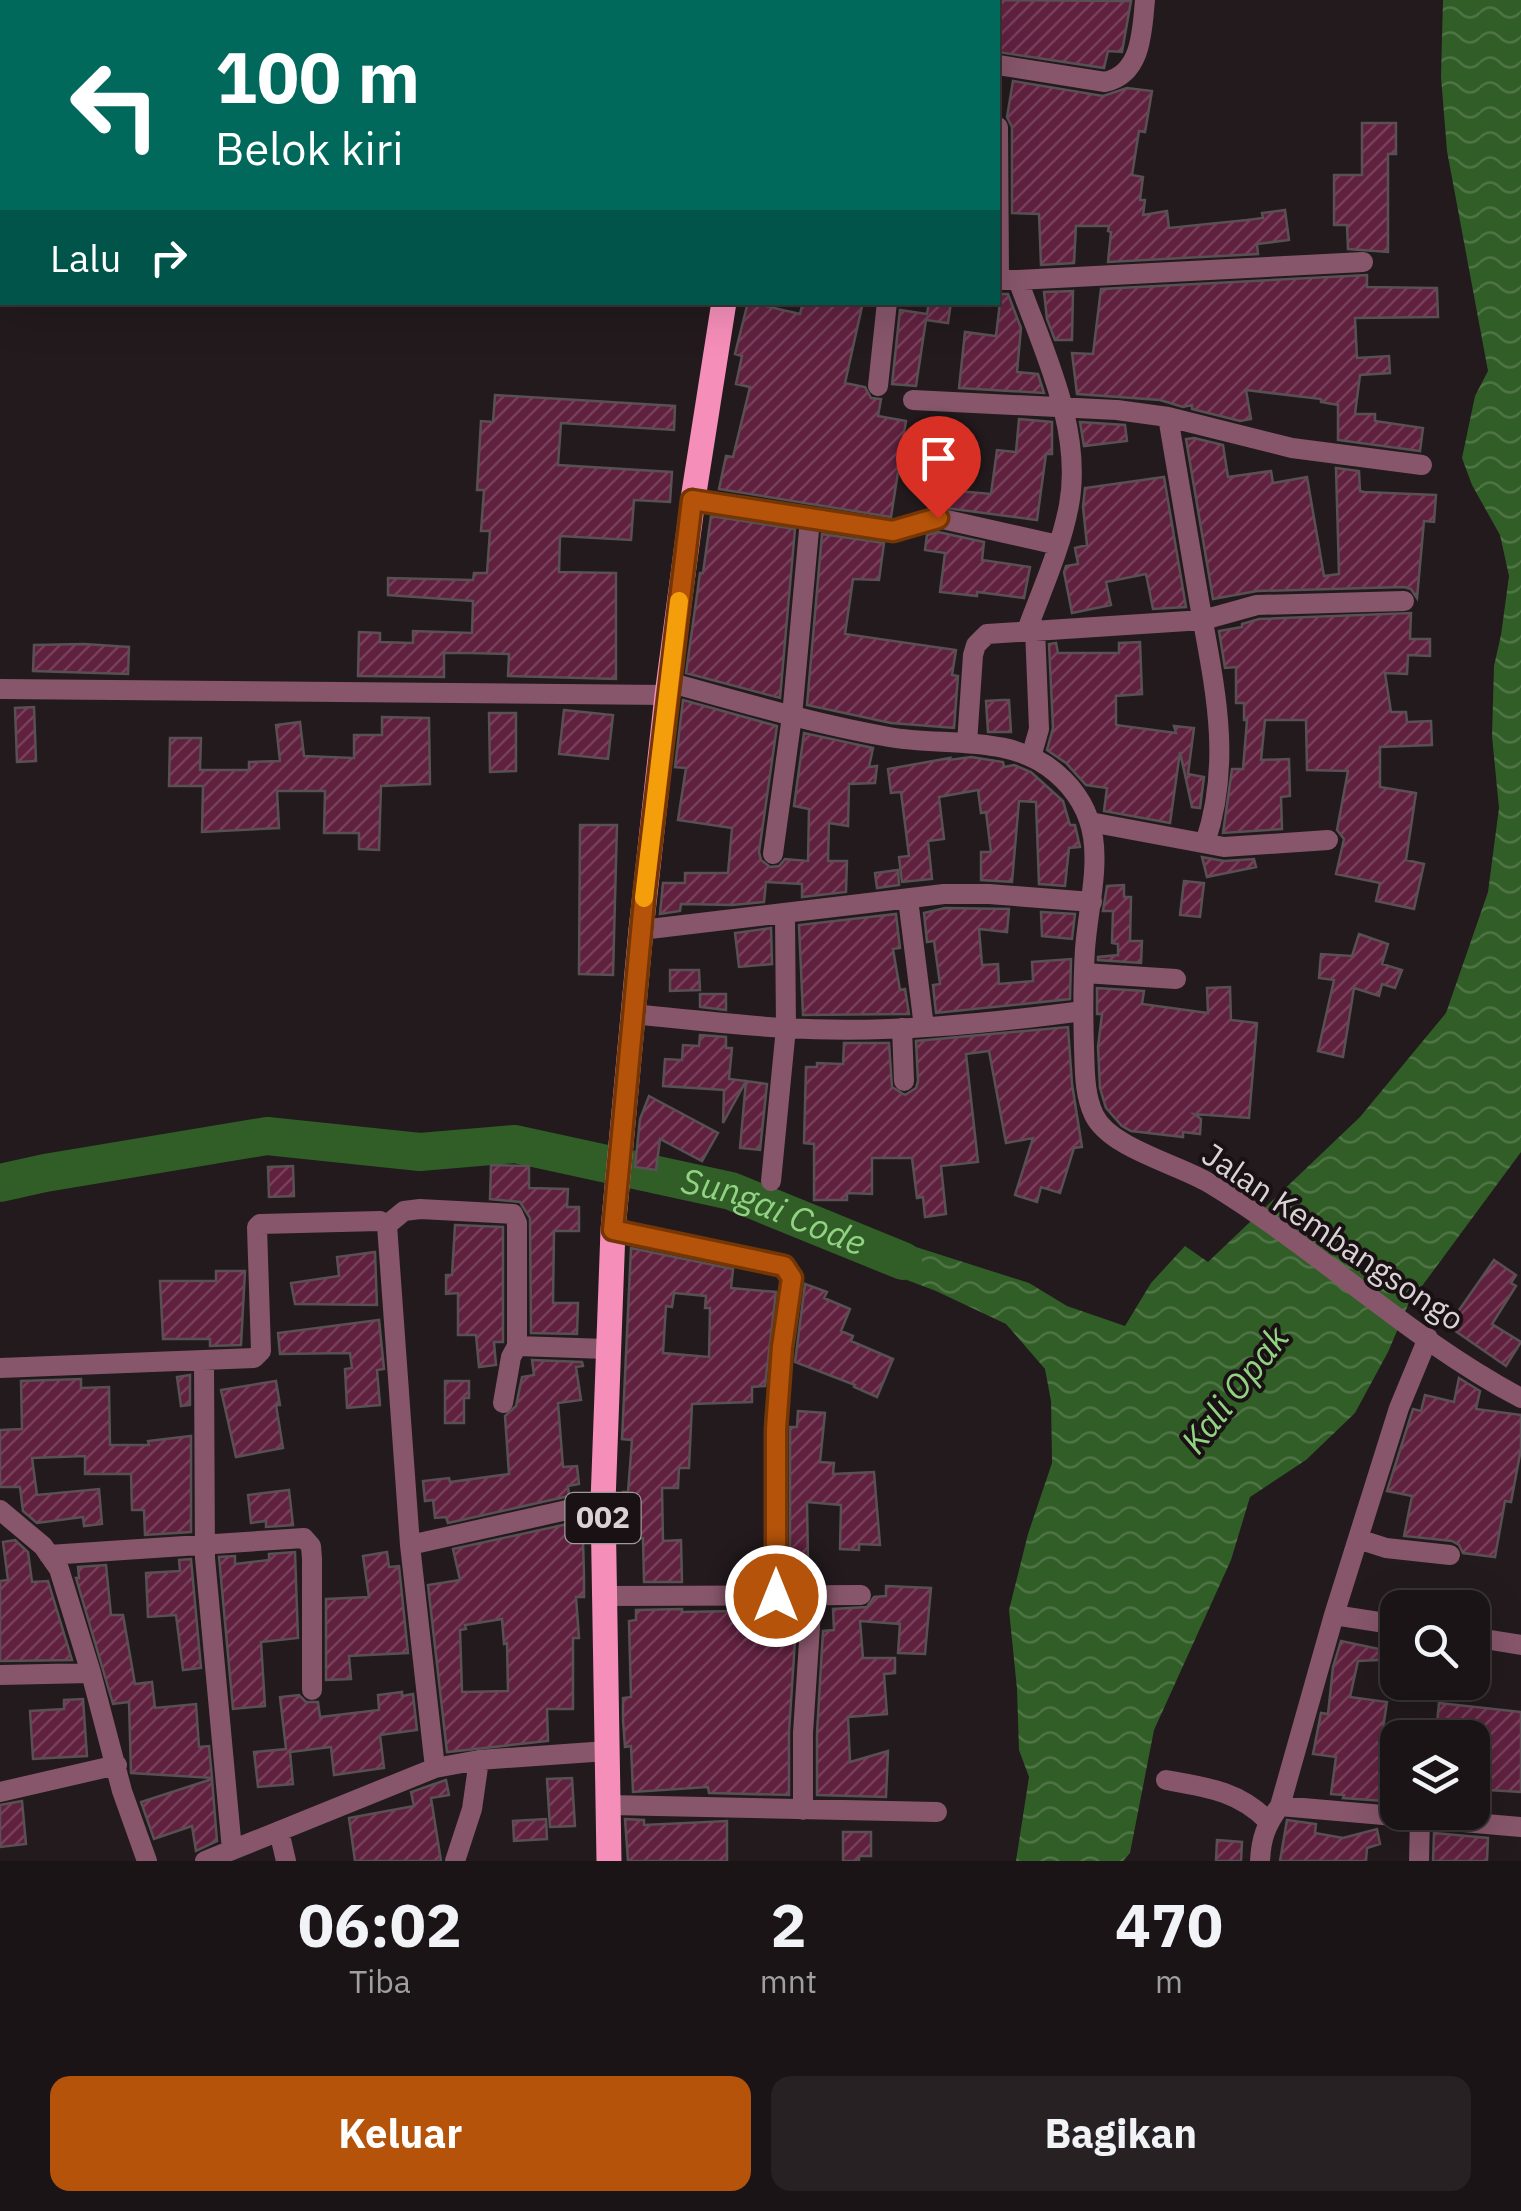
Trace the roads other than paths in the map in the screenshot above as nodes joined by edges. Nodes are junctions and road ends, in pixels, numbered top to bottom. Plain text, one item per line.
1 (1145, 0) edge
2 (1000, 65) edge
3 (1000, 171) edge
4 (1363, 262) dead end
5 (1005, 280) edge
6 (724, 305) edge
7 (887, 305) edge
8 (878, 386) dead end
9 (913, 400) dead end
10 (1063, 408) junction
11 (1168, 417) junction
12 (1422, 465) dead end
13 (692, 500) junction
14 (810, 519) junction
15 (1058, 544) junction
16 (1404, 601) dead end
17 (1203, 620) junction
18 (1030, 630) junction
19 (668, 688) junction
20 (0, 689) edge
21 (792, 716) junction
22 (967, 743) junction
23 (1031, 756) junction
24 (1090, 822) junction
25 (1328, 840) dead end
26 (1205, 843) junction
27 (773, 854) dead end
28 (908, 898) junction
29 (1092, 902) junction
30 (785, 915) junction
31 (640, 930) junction
32 (1084, 973) junction
33 (1176, 979) dead end
34 (1083, 1012) junction
35 (633, 1014) junction
36 (924, 1027) junction
37 (786, 1028) junction
38 (902, 1028) junction
39 (904, 1081) dead end
40 (771, 1181) dead end
41 (387, 1225) junction
42 (613, 1230) junction
43 (1426, 1336) junction
44 (517, 1346) junction
45 (607, 1349) junction
46 (204, 1360) junction
47 (0, 1368) edge
48 (1521, 1398) edge
49 (503, 1403) dead end
50 (603, 1502) junction
51 (0, 1510) edge
52 (1358, 1539) junction
53 (206, 1542) junction
54 (410, 1545) junction
55 (49, 1555) junction
56 (1450, 1555) dead end
57 (861, 1595) dead end
58 (604, 1596) junction
59 (776, 1596) junction
60 (812, 1596) junction
61 (1334, 1615) junction
62 (1380, 1622) edge
63 (1490, 1640) edge
64 (1521, 1645) edge
65 (91, 1673) junction
66 (0, 1675) edge
67 (312, 1690) dead end
68 (607, 1751) junction
69 (479, 1760) junction
70 (117, 1765) junction
71 (435, 1768) junction
72 (1166, 1780) dead end
73 (0, 1792) edge
74 (609, 1805) junction
75 (802, 1810) junction
76 (937, 1812) dead end
77 (1274, 1814) junction
78 (1380, 1817) edge
79 (1490, 1824) edge
80 (1521, 1827) edge
81 (1420, 1830) edge
82 (279, 1831) junction
83 (232, 1850) junction
84 (147, 1861) edge
85 (206, 1861) edge
86 (286, 1861) edge
87 (454, 1861) edge
88 (609, 1861) edge
89 (1260, 1861) edge
90 (1419, 1861) edge

1 - 2 street
3 - 5 street
4 - 5 street
5 - 10 street
6 - 13 main road, 002
7 - 8 street
9 - 10 street
10 - 11 street
10 - 15 street
11 - 12 street
11 - 17 street
13 - 14 street
13 - 19 main road, 002
14 - 15 street
14 - 21 street
15 - 18 street
16 - 17 street
17 - 18 street
17 - 26 street
18 - 22 street
18 - 23 street
19 - 20 street, Jalan Kembangsongo
19 - 21 street, Jalan Kembangsongo
19 - 31 main road, 002
21 - 22 street, Jalan Kembangsongo
21 - 27 street
22 - 23 street, Jalan Kembangsongo
23 - 24 street, Jalan Kembangsongo
24 - 26 street
24 - 29 street, Jalan Kembangsongo
25 - 26 street
28 - 29 street
28 - 30 street
28 - 36 street
29 - 32 street, Jalan Kembangsongo
30 - 31 street
30 - 37 street
31 - 35 main road, 002
32 - 33 street
32 - 34 street, Jalan Kembangsongo
34 - 36 street
34 - 43 street, Jalan Kembangsongo
35 - 37 street
35 - 42 main road, 002
36 - 38 street
37 - 38 street
37 - 40 street
38 - 39 street
41 - 44 street
41 - 46 street
41 - 54 street
42 - 45 main road, 002
42 - 59 street
43 - 48 street, Jalan Kembangsongo
43 - 52 street
44 - 45 street
44 - 49 street
45 - 50 main road, 002
46 - 47 street
46 - 53 street
50 - 54 street
50 - 58 main road, 002
51 - 55 street
52 - 56 street
52 - 61 street
53 - 55 street
53 - 67 street
53 - 83 street
54 - 71 street
55 - 65 street
57 - 60 street
58 - 59 street
58 - 68 main road, 002
59 - 60 street
60 - 75 street
61 - 62 street
61 - 77 street
63 - 64 street
65 - 66 street
65 - 70 street
68 - 69 street
68 - 74 main road, 002
69 - 71 street
69 - 87 street
70 - 73 street
70 - 84 street
71 - 82 street
72 - 77 street
74 - 75 street
74 - 88 main road, 002
75 - 76 street
77 - 78 street
77 - 89 street
79 - 80 street
81 - 90 street
82 - 83 street
82 - 86 street
83 - 85 street

